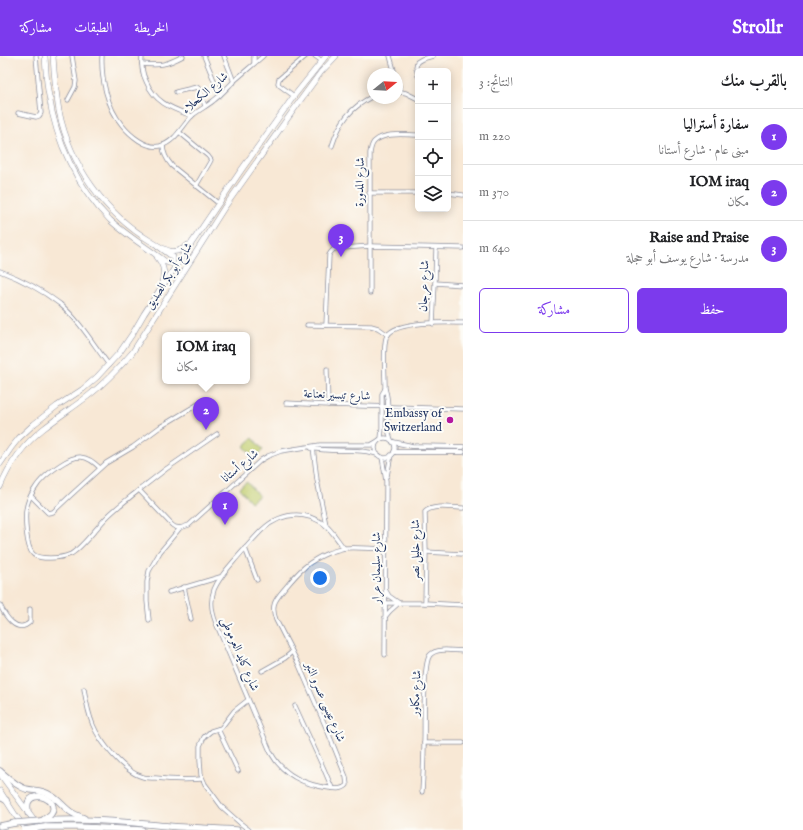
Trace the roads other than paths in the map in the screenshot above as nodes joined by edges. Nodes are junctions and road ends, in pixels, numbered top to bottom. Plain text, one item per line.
1 (36, 56) edge
2 (45, 56) edge
3 (53, 56) edge
4 (72, 56) edge
5 (102, 56) edge
6 (142, 56) edge
7 (183, 56) edge
8 (204, 56) edge
9 (224, 56) edge
10 (254, 56) edge
11 (263, 56) edge
12 (306, 56) edge
13 (314, 56) edge
14 (326, 56) edge
15 (336, 56) edge
16 (390, 56) edge
17 (433, 56) edge
18 (322, 61) junction
19 (142, 64) junction
20 (254, 64) junction
21 (394, 68) edge
22 (416, 68) edge
23 (234, 82) junction
24 (176, 92) dead end
25 (403, 93) edge
26 (220, 95) junction
27 (294, 96) junction
28 (415, 98) edge
29 (68, 100) dead end
30 (367, 100) edge
31 (205, 106) junction
32 (18, 113) dead end
33 (192, 116) junction
34 (179, 132) junction
35 (415, 135) edge
36 (163, 145) junction
37 (332, 146) dead end
38 (196, 186) junction
39 (369, 193) junction
40 (415, 193) edge
41 (451, 193) edge
42 (463, 195) edge
43 (218, 203) junction
44 (193, 241) junction
45 (158, 246) junction
46 (371, 246) junction
47 (436, 248) junction
48 (463, 248) edge
49 (154, 253) junction
50 (0, 271) edge
51 (435, 283) junction
52 (463, 285) edge
53 (159, 291) junction
54 (370, 292) dead end
55 (463, 323) edge
56 (433, 324) junction
57 (307, 325) dead end
58 (326, 325) junction
59 (388, 335) junction
60 (109, 365) junction
61 (327, 369) dead end
62 (384, 390) junction
63 (200, 403) dead end
64 (286, 403) dead end
65 (328, 405) junction
66 (382, 406) junction
67 (388, 407) junction
68 (463, 409) edge
69 (218, 434) dead end
70 (379, 440) junction
71 (392, 441) junction
72 (463, 447) edge
73 (311, 448) junction
74 (463, 452) edge
75 (393, 453) junction
76 (380, 456) junction
77 (0, 464) edge
78 (100, 468) junction
79 (386, 481) junction
80 (0, 487) edge
81 (139, 490) junction
82 (31, 496) junction
83 (463, 508) edge
84 (326, 525) junction
85 (180, 528) junction
86 (246, 548) junction
87 (344, 548) junction
88 (385, 549) junction
89 (426, 552) junction
90 (463, 554) edge
91 (220, 577) junction
92 (257, 580) dead end
93 (184, 587) junction
94 (385, 590) junction
95 (169, 592) dead end
96 (385, 603) junction
97 (399, 603) junction
98 (425, 603) junction
99 (0, 605) edge
100 (463, 605) edge
101 (30, 609) dead end
102 (385, 617) junction
103 (191, 619) dead end
104 (149, 620) dead end
105 (463, 651) edge
106 (292, 652) junction
107 (384, 655) dead end
108 (262, 671) dead end
109 (84, 689) dead end
110 (248, 700) junction
111 (295, 706) dead end
112 (218, 729) junction
113 (424, 743) junction
114 (463, 743) edge
115 (238, 771) dead end
116 (0, 772) edge
117 (202, 779) junction
118 (332, 788) junction
119 (0, 791) edge
120 (422, 792) dead end
121 (0, 797) edge
122 (6, 800) junction
123 (28, 813) junction
124 (41, 820) junction
125 (88, 820) junction
126 (238, 822) junction
127 (0, 826) edge
128 (78, 827) junction
129 (43, 829) edge
130 (26, 830) edge
131 (89, 830) edge
132 (142, 830) edge
133 (236, 830) edge
134 (249, 830) edge

1 - 32 street
2 - 49 main road
3 - 45 main road
4 - 29 street
5 - 36 street
6 - 19 street
7 - 19 street
8 - 26 street
9 - 23 street
10 - 20 street
11 - 20 street, شارع الكحلاء
12 - 27 street
13 - 18 street
14 - 18 main road, شارع أبو بكر الصديق
15 - 80 main road, شارع أبو بكر الصديق
16 - 21 street
17 - 22 street
18 - 27 main road, شارع أبو بكر الصديق
19 - 33 street
20 - 23 street, شارع الكحلاء
23 - 26 street, شارع الكحلاء
24 - 31 street
25 - 28 street
26 - 31 street, شارع الكحلاء
27 - 43 main road, شارع أبو بكر الصديق
30 - 37 street
31 - 33 street, شارع الكحلاء
33 - 34 street, شارع الكحلاء
34 - 36 street, شارع الكحلاء
34 - 38 street
35 - 39 street, شارع المدورة
36 - 38 street
38 - 43 street
39 - 40 street
39 - 46 street, شارع المدورة
41 - 42 street
43 - 44 main road, شارع أبو بكر الصديق
44 - 45 main road
44 - 53 main road, شارع أبو بكر الصديق
45 - 49 main road
46 - 47 street
46 - 54 street, شارع المدورة
46 - 58 street
47 - 48 street
47 - 51 street, شارع عرجان
49 - 53 main road
50 - 60 street
51 - 52 street
51 - 56 street, شارع عرجان
53 - 60 main road, شارع أبو بكر الصديق
55 - 56 street
56 - 59 street
57 - 58 street
58 - 59 street
59 - 62 street
60 - 77 main road, شارع أبو بكر الصديق
61 - 65 street
62 - 66 street
62 - 67 street
63 - 78 street
64 - 65 street, شارع تيسير نعناعة
65 - 66 street, شارع تيسير نعناعة
66 - 67 street, شارع تيسير نعناعة
66 - 70 street
67 - 68 street, شارع تيسير نعناعة
67 - 71 street
69 - 81 street
70 - 71 street
70 - 73 street, شارع أستانا
70 - 76 street
71 - 72 street
71 - 75 street
73 - 76 street, شارع أستانا
73 - 84 street
73 - 85 street, شارع أستانا
74 - 75 street
75 - 76 street
75 - 79 street, شارع سليمان عرار
76 - 79 street, شارع سليمان عرار
78 - 82 street
78 - 82 street
79 - 88 street, شارع سليمان عرار
81 - 82 street
81 - 85 street
83 - 89 street, شارع خليل نصر
84 - 86 street, شارع كايد العرموطي
84 - 87 street, شارع كايد العرموطي
85 - 104 street, شارع أستانا
86 - 91 street, شارع كايد العرموطي
86 - 92 street
87 - 88 street
87 - 106 street, شارع عيسى عسرو النبر
88 - 94 street, شارع سليمان عرار
89 - 90 street
89 - 98 street, شارع خليل نصر
91 - 93 street
91 - 110 street, شارع كايد العرموطي
93 - 95 street
93 - 103 street
94 - 96 street, شارع سليمان عرار
94 - 97 street
96 - 97 street
96 - 102 street, شارع سليمان عرار
97 - 98 street
97 - 102 street
98 - 100 street
99 - 101 street
102 - 107 street, شارع سليمان عرار
105 - 113 street, شارع مكاور
106 - 108 street
106 - 118 street, شارع عيسى عسرو النبر
109 - 117 street
110 - 112 street
110 - 118 street, شارع كايد العرموطي
111 - 118 street
112 - 115 street
112 - 117 street
113 - 114 street
113 - 120 street, شارع مكاور
116 - 123 main road
116 - 125 highway
117 - 126 street
119 - 122 main road
121 - 122 highway
122 - 130 main road
123 - 124 highway
123 - 129 main road
124 - 125 highway
124 - 127 highway, bridge
125 - 133 highway
126 - 133 street
126 - 134 street
128 - 129 highway
128 - 131 highway
128 - 132 highway
129 - 130 highway, bridge

